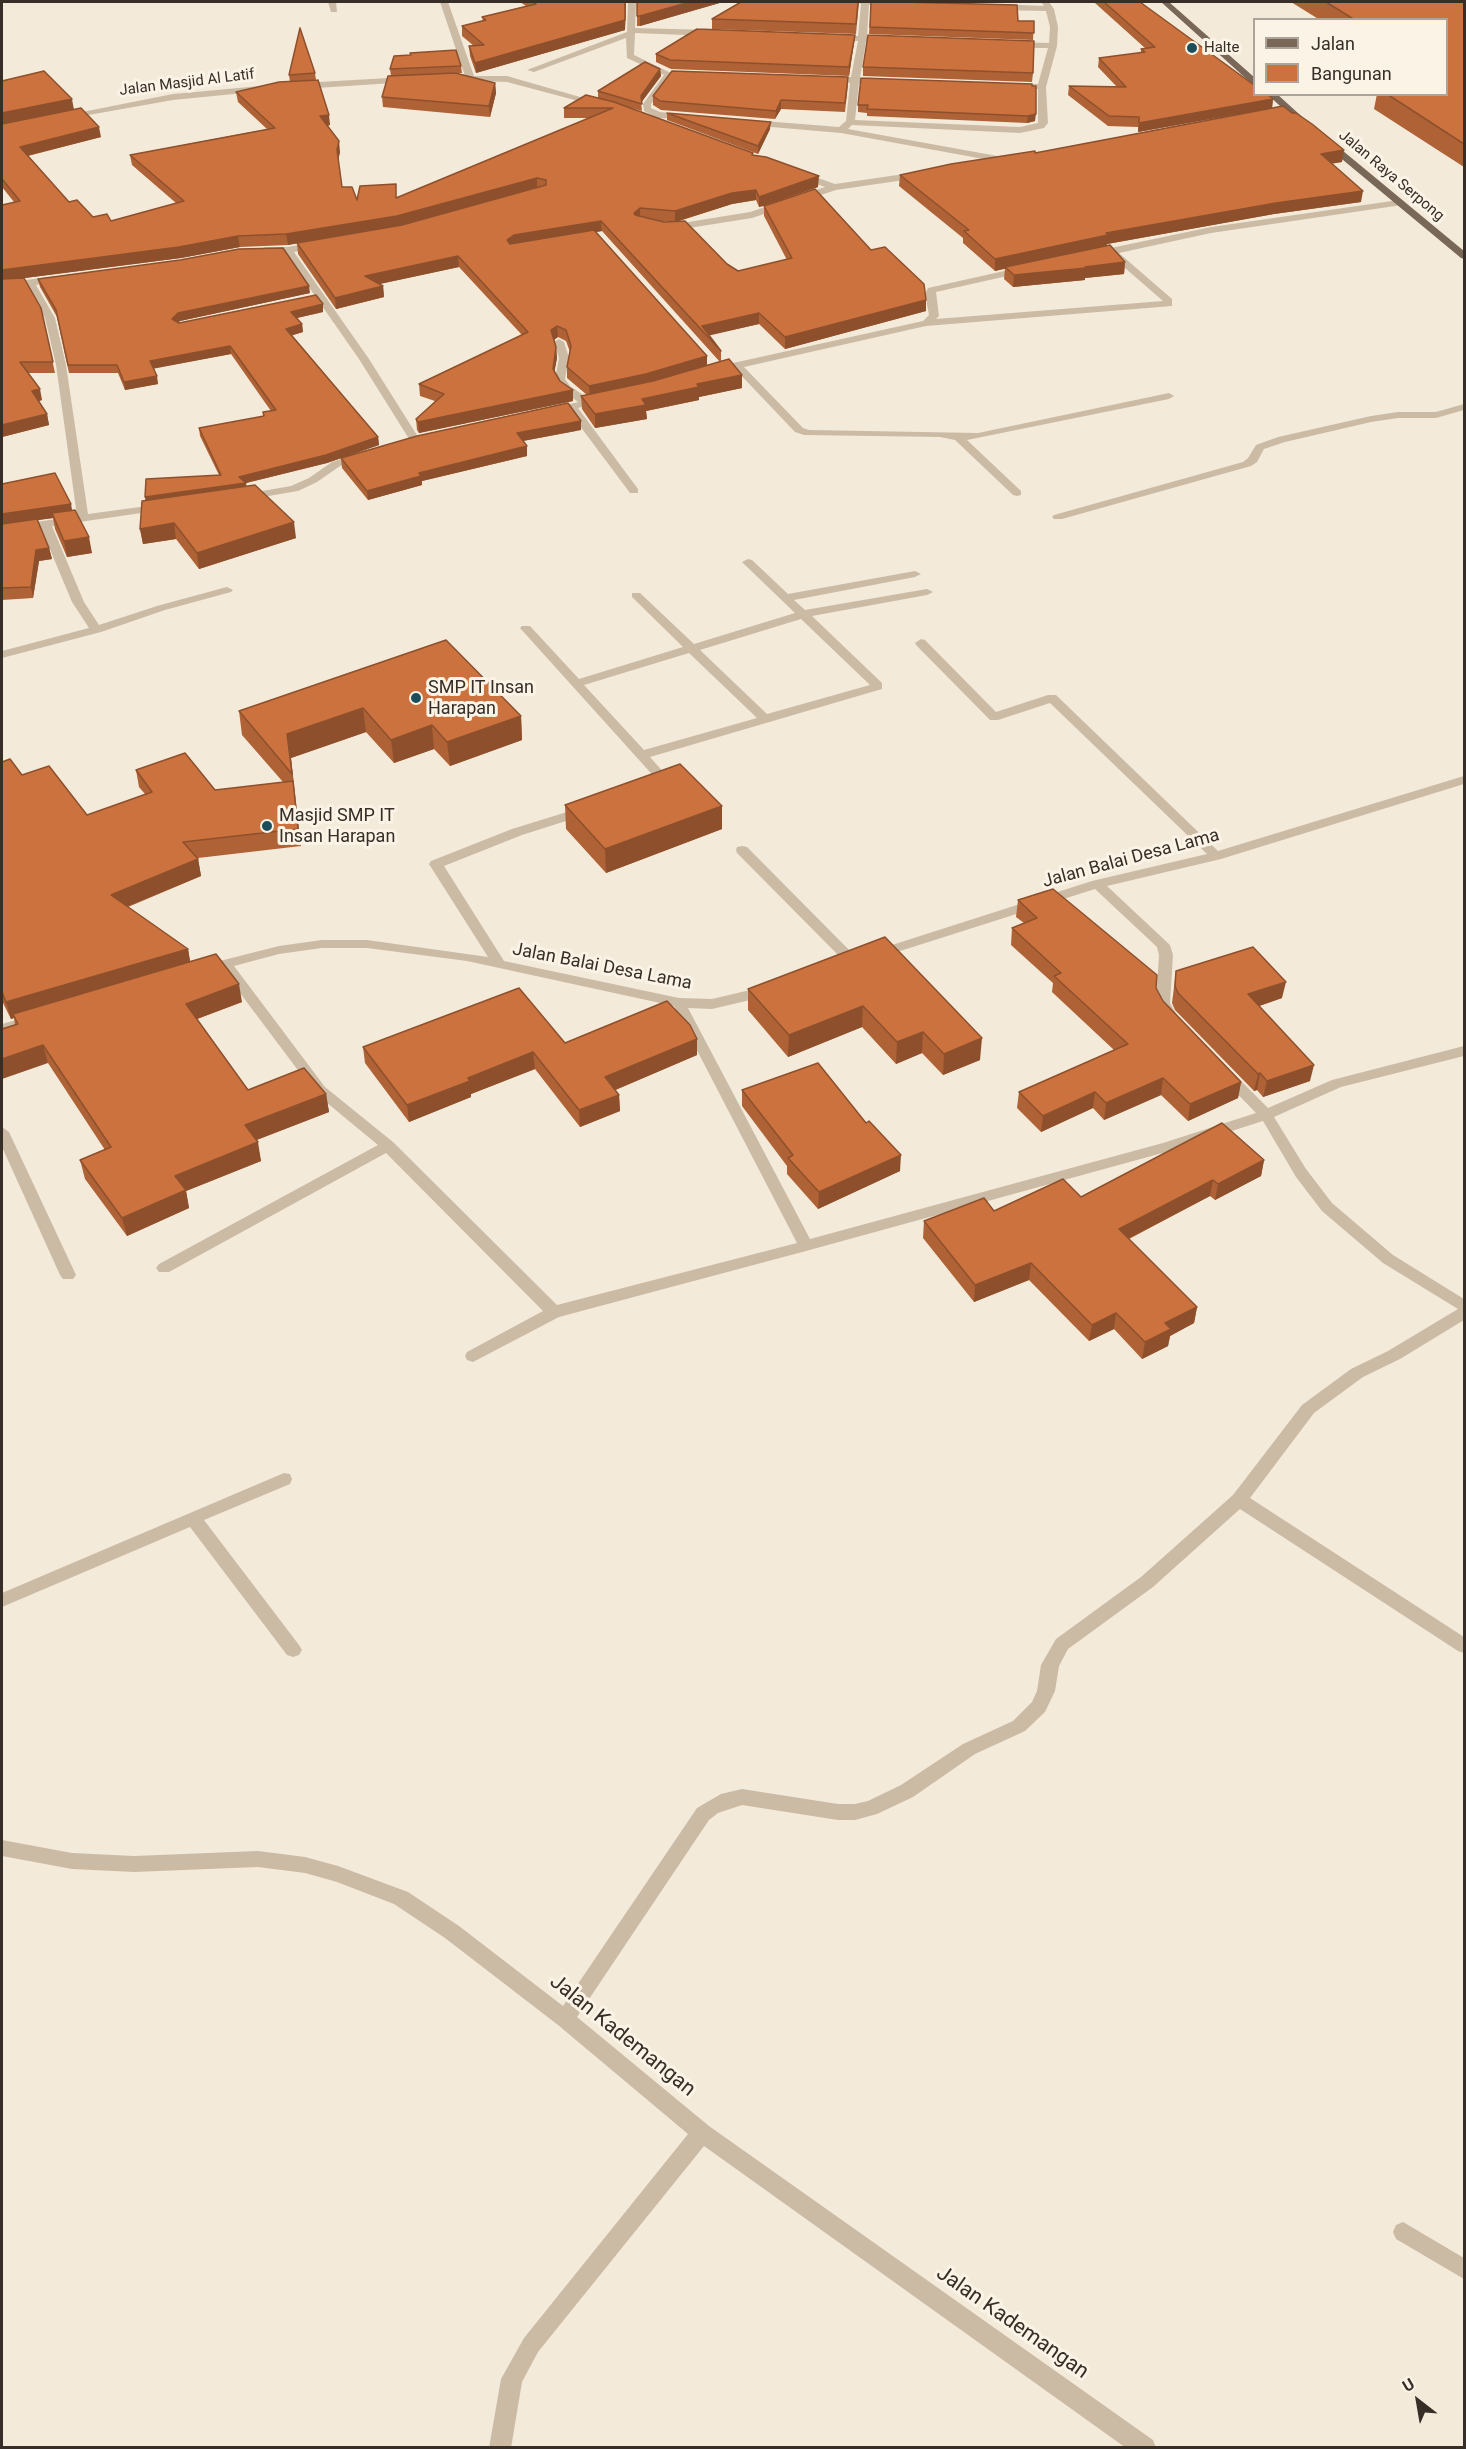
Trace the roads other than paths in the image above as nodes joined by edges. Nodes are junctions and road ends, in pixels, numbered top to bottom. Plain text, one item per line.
1 (444, 2) edge
2 (632, 2) edge
3 (863, 2) edge
4 (1165, 2) edge
5 (904, 3) edge
6 (1047, 5) edge
7 (994, 7) edge
8 (630, 32) junction
9 (723, 33) edge
10 (828, 37) edge
11 (862, 39) junction
12 (896, 40) edge
13 (1008, 45) edge
14 (1053, 46) junction
15 (531, 70) dead end
16 (669, 74) junction
17 (680, 75) edge
18 (470, 77) junction
19 (820, 78) edge
20 (436, 79) edge
21 (413, 80) edge
22 (855, 80) junction
23 (1253, 80) edge
24 (888, 81) edge
25 (999, 85) edge
26 (284, 87) edge
27 (295, 87) edge
28 (1042, 87) junction
29 (1273, 96) edge
30 (607, 105) edge
31 (1289, 110) junction
32 (1277, 112) edge
33 (638, 116) edge
34 (57, 118) edge
35 (692, 118) edge
36 (738, 122) edge
37 (850, 122) junction
38 (669, 126) edge
39 (841, 130) junction
40 (1023, 159) edge
41 (1011, 161) junction
42 (977, 166) edge
43 (792, 171) edge
44 (932, 173) edge
45 (834, 187) junction
46 (1399, 203) junction
47 (657, 227) edge
48 (323, 244) edge
49 (288, 250) junction
50 (251, 251) edge
51 (1111, 251) junction
52 (1089, 256) edge
53 (1464, 256) edge
54 (1033, 268) edge
55 (72, 278) edge
56 (30, 283) junction
57 (2, 286) edge
58 (319, 297) junction
59 (308, 300) edge
60 (926, 322) junction
61 (559, 342) edge
62 (738, 366) junction
63 (707, 372) edge
64 (1168, 396) dead end
65 (608, 399) edge
66 (587, 403) junction
67 (571, 406) junction
68 (1464, 407) edge
69 (542, 413) edge
70 (958, 437) junction
71 (415, 440) edge
72 (371, 453) edge
73 (634, 491) dead end
74 (1017, 493) dead end
75 (232, 498) edge
76 (175, 506) edge
77 (1058, 517) dead end
78 (83, 518) junction
79 (45, 524) junction
80 (2, 530) edge
81 (748, 562) dead end
82 (915, 574) dead end
83 (226, 590) dead end
84 (927, 592) dead end
85 (636, 595) dead end
86 (786, 598) junction
87 (804, 614) junction
88 (526, 628) dead end
89 (97, 630) junction
90 (921, 643) dead end
91 (692, 649) junction
92 (2, 654) edge
93 (577, 683) junction
94 (764, 718) junction
95 (642, 756) junction
96 (1464, 780) edge
97 (646, 790) edge
98 (592, 808) edge
99 (742, 850) dead end
100 (1216, 856) junction
101 (1097, 884) junction
102 (225, 963) junction
103 (500, 965) junction
104 (192, 973) edge
105 (776, 988) edge
106 (679, 1003) junction
107 (41, 1018) edge
108 (2, 1029) edge
109 (1184, 1030) edge
110 (1464, 1051) edge
111 (1216, 1064) edge
112 (1266, 1115) junction
113 (2, 1132) edge
114 (388, 1146) junction
115 (806, 1246) junction
116 (164, 1268) dead end
117 (68, 1275) dead end
118 (1464, 1306) edge
119 (554, 1312) junction
120 (1464, 1313) edge
121 (473, 1356) dead end
122 (284, 1479) dead end
123 (1239, 1500) junction
124 (193, 1518) junction
125 (2, 1600) edge
126 (1464, 1646) edge
127 (293, 1650) dead end
128 (2, 1848) edge
129 (565, 2019) junction
130 (702, 2133) junction
131 (1403, 2232) dead end
132 (1464, 2269) edge
133 (500, 2448) edge
134 (1145, 2448) edge

1 - 18 street
2 - 8 street
3 - 5 street
3 - 11 street
4 - 23 main road
6 - 7 street
6 - 14 street
8 - 9 street
8 - 15 street
8 - 16 street
10 - 11 street
11 - 12 street
11 - 22 street
13 - 14 street
14 - 28 street
16 - 17 street
16 - 35 street
18 - 20 street
18 - 30 street
19 - 22 street
21 - 27 street
22 - 24 street
22 - 37 street
25 - 28 street
26 - 34 street, Jalan Masjid Al Latif
28 - 37 street
29 - 31 main road, Jalan Raya Serpong
31 - 32 street
31 - 46 main road, Jalan Raya Serpong
33 - 38 street
36 - 39 street
37 - 39 street
39 - 41 street
40 - 41 street
41 - 42 street
43 - 45 street
44 - 45 street
45 - 47 street
46 - 51 street
46 - 53 main road, Jalan Raya Serpong
48 - 49 street
49 - 50 street
49 - 58 street
51 - 52 street
51 - 60 street
54 - 60 street
55 - 56 street
56 - 57 street
56 - 78 street
58 - 59 street
58 - 71 street
60 - 62 street
61 - 66 street
62 - 63 street
62 - 70 street
64 - 70 street
65 - 66 street
66 - 67 street
67 - 69 street
67 - 73 street
68 - 77 street
70 - 74 street
72 - 75 street
76 - 78 street
78 - 79 street
79 - 80 street
79 - 89 street
81 - 86 street
82 - 86 street
83 - 89 street
84 - 87 street
85 - 91 street
86 - 87 street
87 - 91 street
87 - 94 street
88 - 93 street
89 - 92 street
90 - 100 street
91 - 93 street
91 - 94 street
93 - 95 street
94 - 95 street
95 - 97 street
96 - 100 street, Jalan Balai Desa Lama
98 - 103 street
99 - 101 street, Jalan Balai Desa Lama
100 - 101 street, Jalan Balai Desa Lama
101 - 109 street
102 - 103 street, Jalan Balai Desa Lama
102 - 104 street, Jalan Balai Desa Lama
102 - 114 street
103 - 106 street, Jalan Balai Desa Lama
105 - 106 street, Jalan Balai Desa Lama
106 - 115 street
107 - 108 street
110 - 112 street
111 - 112 street
112 - 115 street
112 - 118 street
113 - 117 street
114 - 116 street
114 - 119 street
115 - 119 street
119 - 121 street
120 - 123 street
122 - 124 street
123 - 126 street
123 - 129 street
124 - 125 street
124 - 127 street
128 - 129 street, Jalan Kademangan
129 - 130 street, Jalan Kademangan
130 - 133 street
130 - 134 street, Jalan Kademangan
131 - 132 street

